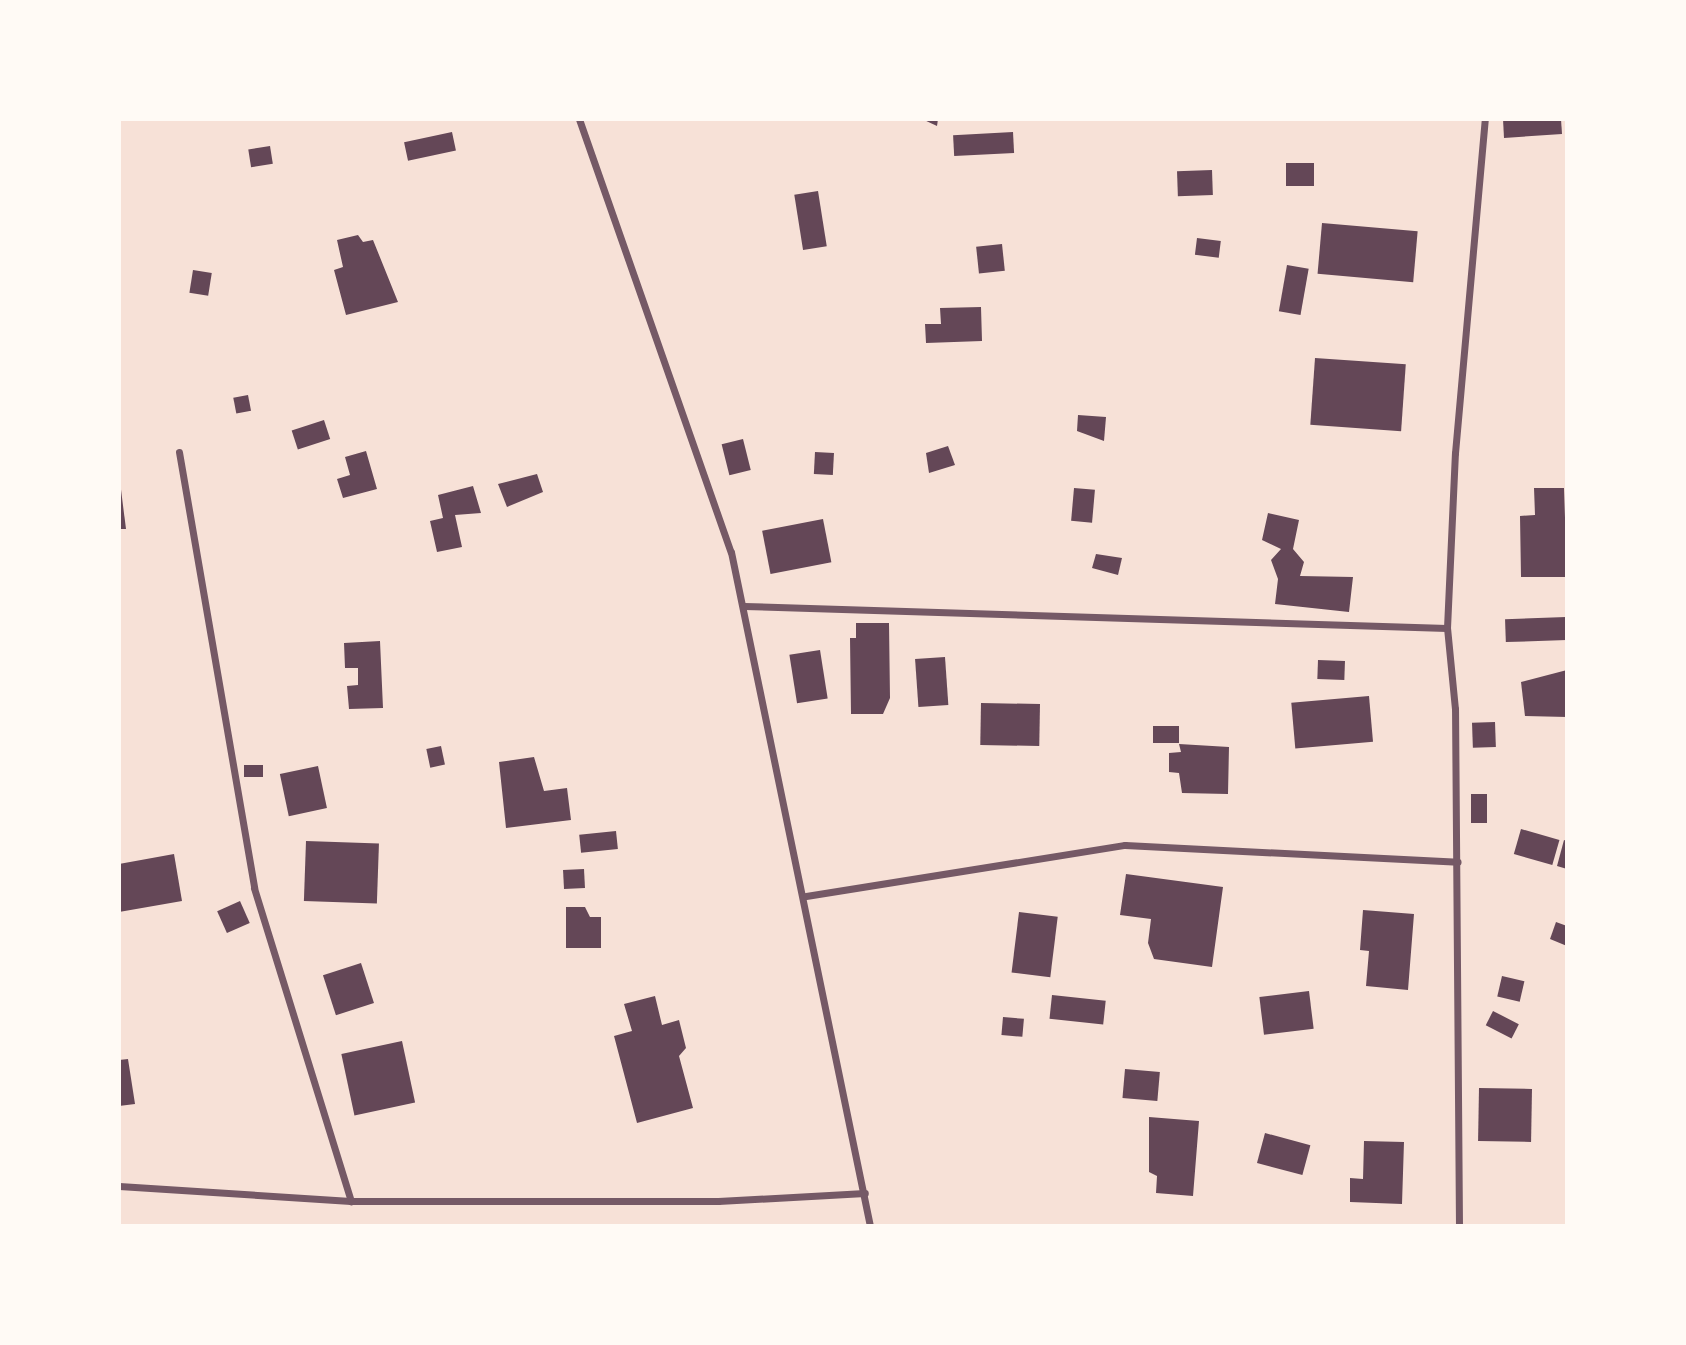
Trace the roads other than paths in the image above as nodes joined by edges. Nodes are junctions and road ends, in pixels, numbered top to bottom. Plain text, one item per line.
1 (579, 119) edge
2 (1485, 119) edge
3 (179, 452) dead end
4 (744, 606) junction
5 (1447, 628) junction
6 (1458, 862) junction
7 (806, 896) junction
8 (119, 1186) edge
9 (865, 1193) junction
10 (351, 1201) junction
11 (870, 1226) edge
12 (1460, 1226) edge

1 - 4 street
2 - 5 street
3 - 10 street
4 - 5 street
4 - 7 street
5 - 6 street
6 - 7 street
6 - 12 street
7 - 9 street
8 - 10 street
9 - 10 street
9 - 11 street

